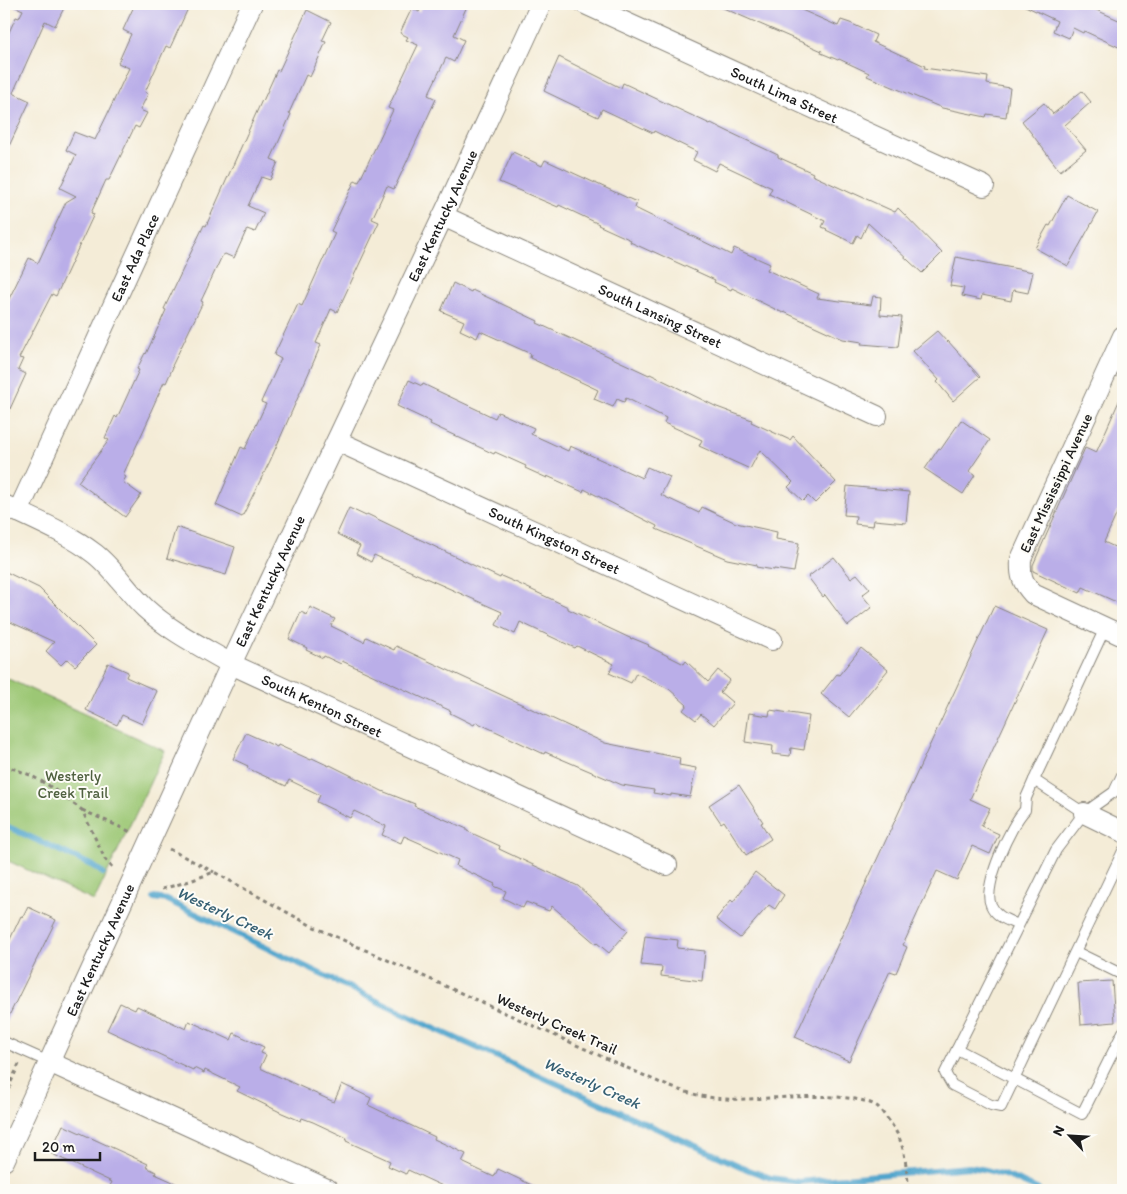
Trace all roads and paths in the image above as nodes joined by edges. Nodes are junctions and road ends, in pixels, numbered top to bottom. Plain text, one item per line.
1 (252, 4) edge
2 (541, 4) edge
3 (584, 4) edge
4 (984, 186) dead end
5 (443, 216) junction
6 (1123, 336) edge
7 (877, 416) dead end
8 (337, 441) junction
9 (11, 509) edge
10 (1105, 628) junction
11 (1123, 636) edge
12 (772, 640) dead end
13 (231, 664) junction
14 (4, 765) edge
15 (1123, 773) edge
16 (1034, 780) junction
17 (1084, 814) junction
18 (1123, 832) edge
19 (1123, 851) edge
20 (667, 865) dead end
21 (112, 867) dead end
22 (162, 889) dead end
23 (1018, 925) junction
24 (1076, 952) junction
25 (1123, 975) edge
26 (1123, 1032) edge
27 (4, 1042) edge
28 (957, 1050) junction
29 (49, 1062) junction
30 (4, 1072) edge
31 (1015, 1080) junction
32 (4, 1099) edge
33 (4, 1161) edge
34 (328, 1190) edge
35 (909, 1190) edge

1 - 9 street, East Ada Place
2 - 5 street, East Kentucky Avenue
3 - 4 street, South Lima Street
5 - 7 street, South Lansing Street
5 - 8 street, East Kentucky Avenue
6 - 10 street, East Mississippi Avenue
8 - 12 street, South Kingston Street
8 - 13 street, East Kentucky Avenue
9 - 13 street, South Kenton Street
10 - 11 street, East Mississippi Avenue
10 - 16 lane
13 - 20 street, South Kenton Street
13 - 29 street, East Kentucky Avenue
14 - 21 path
15 - 17 lane
16 - 17 lane
16 - 23 lane
17 - 18 street
17 - 23 lane
19 - 24 lane
22 - 35 path, Westerly Creek Trail
23 - 28 lane
24 - 25 lane
24 - 31 lane
26 - 31 lane
27 - 29 lane
28 - 31 lane
28 - 31 lane
29 - 33 street, East Kentucky Avenue
29 - 34 street
30 - 32 path

